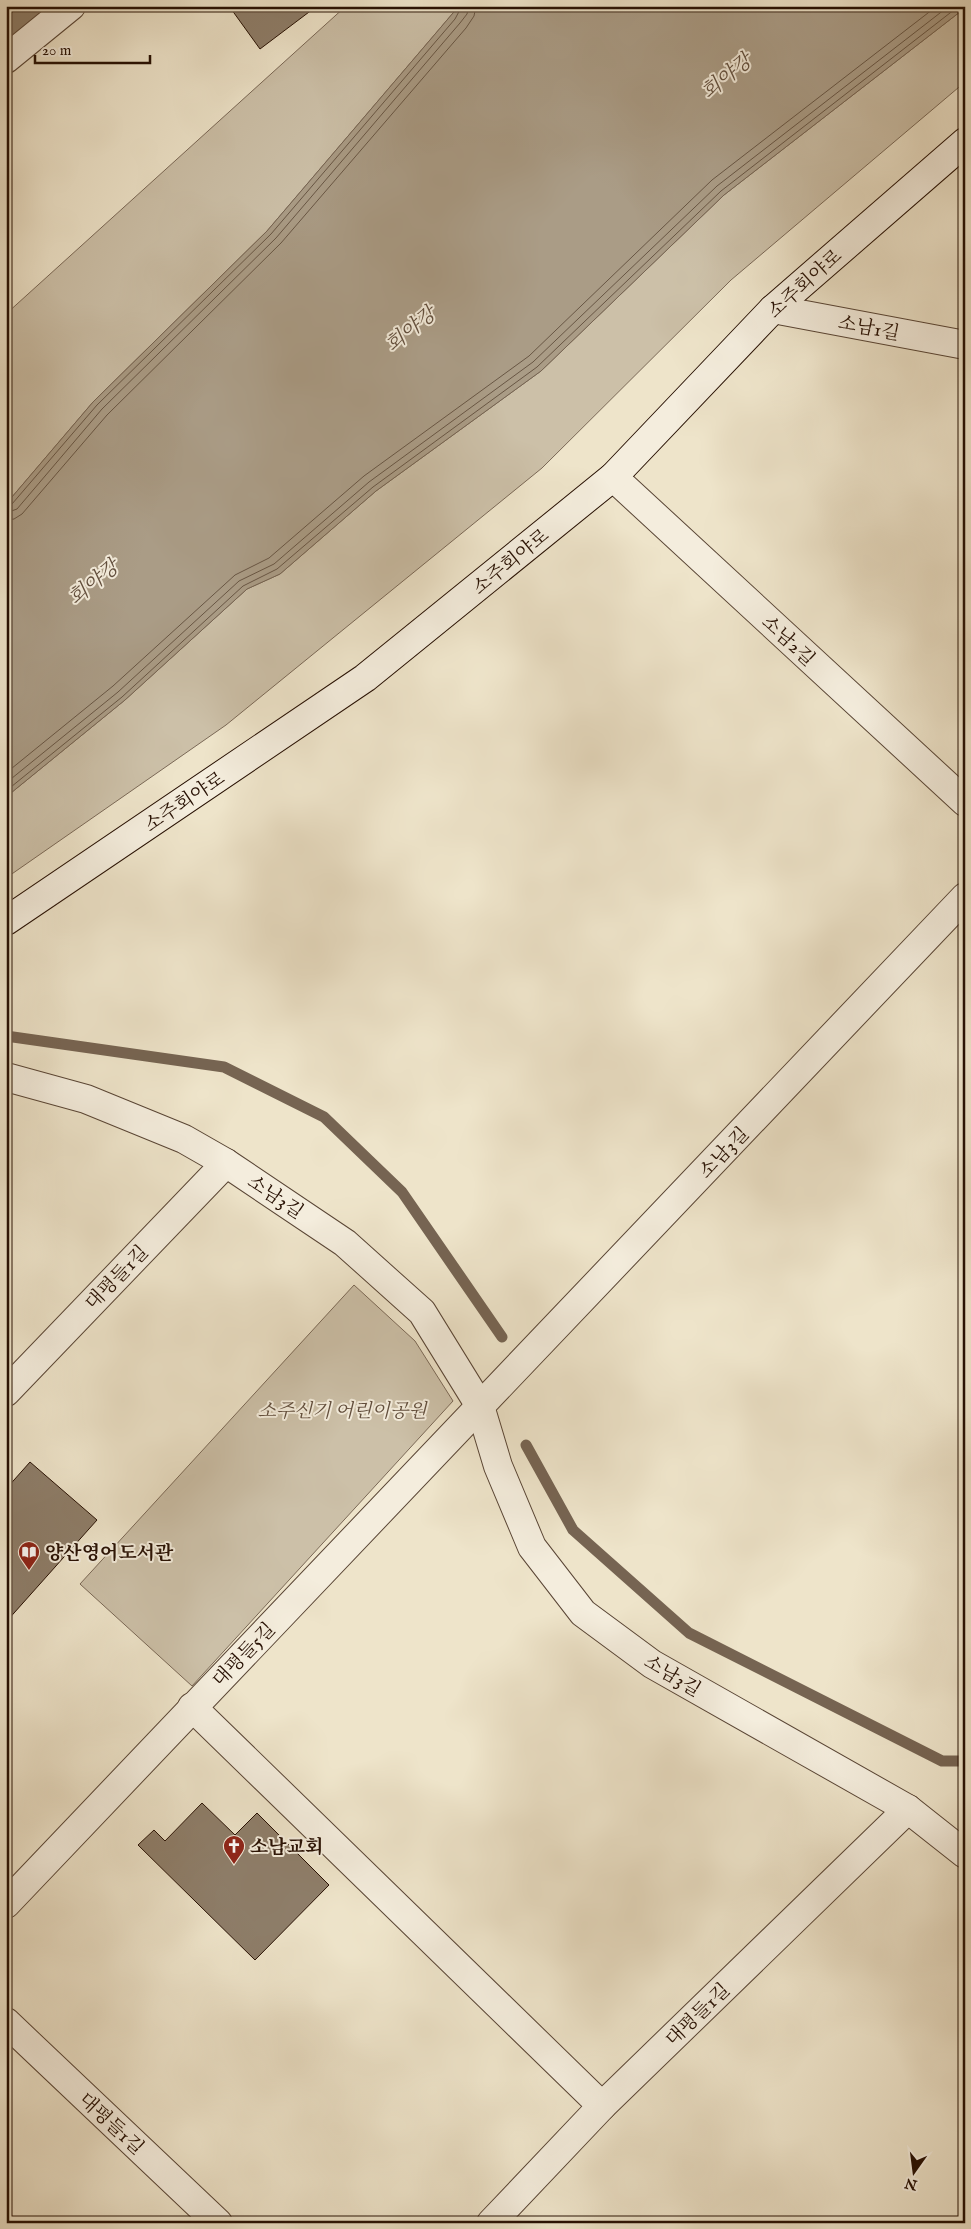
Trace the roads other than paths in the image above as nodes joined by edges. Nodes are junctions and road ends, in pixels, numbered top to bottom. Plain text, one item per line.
1 (71, 6) edge
2 (6, 59) edge
3 (965, 142) edge
4 (773, 309) junction
5 (965, 345) edge
6 (614, 477) junction
7 (965, 802) edge
8 (965, 898) edge
9 (6, 921) edge
10 (6, 1077) edge
11 (226, 1162) junction
12 (6, 1392) edge
13 (480, 1406) junction
14 (192, 1707) junction
15 (908, 1809) junction
16 (965, 1854) edge
17 (6, 1904) edge
18 (6, 2022) edge
19 (602, 2106) junction
20 (218, 2223) edge
21 (491, 2223) edge

1 - 2 street
3 - 4 street, 소주회야로
4 - 5 street, 소남1길
4 - 6 street, 소주회야로
6 - 7 street, 소남2길
6 - 9 street, 소주회야로
8 - 13 street, 소남3길
10 - 11 street, 소남3길
11 - 12 street, 대평들1길
11 - 13 street, 소남3길
13 - 14 street, 대평들5길
13 - 15 street, 소남3길
14 - 17 street, 대평들5길
14 - 19 street
15 - 16 street, 소남3길
15 - 19 street, 대평들1길
18 - 20 street, 대평들1길
19 - 21 street, 대평들1길

